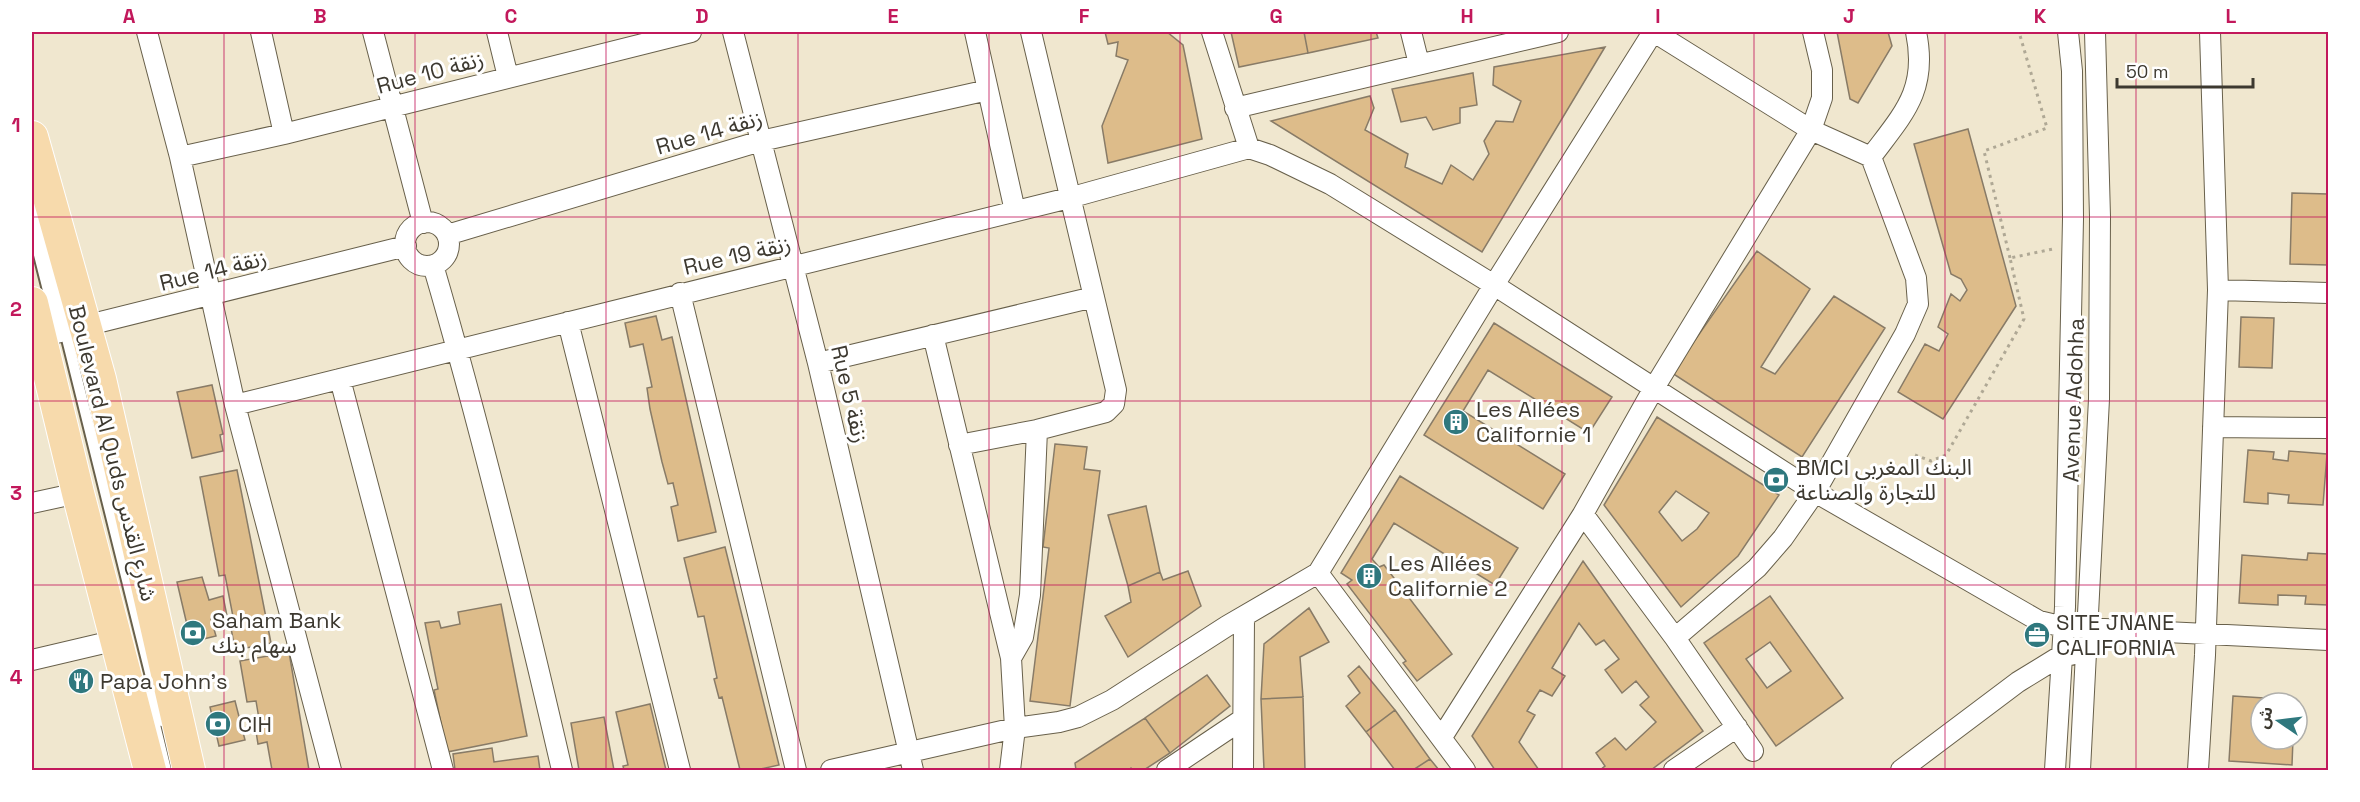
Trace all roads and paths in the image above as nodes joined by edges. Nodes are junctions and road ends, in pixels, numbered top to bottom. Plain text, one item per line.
1 (147, 32) edge
2 (261, 32) edge
3 (373, 32) edge
4 (497, 32) edge
5 (691, 32) edge
6 (733, 32) edge
7 (975, 32) edge
8 (1031, 32) edge
9 (1212, 32) edge
10 (1411, 32) edge
11 (1558, 32) edge
12 (1654, 32) edge
13 (1813, 32) edge
14 (1916, 32) edge
15 (2019, 32) edge
16 (2068, 32) edge
17 (2095, 32) edge
18 (2210, 32) edge
19 (619, 40) edge
20 (1419, 64) junction
21 (508, 76) junction
22 (988, 90) junction
23 (394, 106) junction
24 (1235, 108) junction
25 (1811, 130) junction
26 (284, 134) junction
27 (32, 137) edge
28 (761, 141) junction
29 (1249, 148) junction
30 (180, 157) junction
31 (1871, 157) junction
32 (32, 198) edge
33 (1069, 198) junction
34 (1015, 211) junction
35 (423, 223) junction
36 (32, 227) edge
37 (447, 235) junction
38 (2073, 244) junction
39 (406, 246) junction
40 (2010, 258) junction
41 (433, 265) junction
42 (794, 267) junction
43 (1494, 285) junction
44 (2218, 290) junction
45 (680, 293) junction
46 (2328, 293) edge
47 (212, 294) junction
48 (1094, 297) junction
49 (32, 303) edge
50 (568, 322) junction
51 (56, 333) edge
52 (933, 335) junction
53 (457, 349) junction
54 (818, 363) junction
55 (340, 379) junction
56 (1654, 388) junction
57 (236, 405) junction
58 (2213, 426) junction
59 (2328, 428) edge
60 (1037, 430) junction
61 (959, 445) junction
62 (1915, 455) dead end
63 (1815, 492) junction
64 (78, 493) junction
65 (32, 503) edge
66 (1583, 514) junction
67 (1318, 573) junction
68 (1244, 616) junction
69 (2064, 627) junction
70 (2088, 628) junction
71 (2206, 633) junction
72 (1675, 638) junction
73 (117, 640) junction
74 (2328, 640) edge
75 (2087, 654) junction
76 (2062, 655) junction
77 (1011, 658) junction
78 (32, 660) edge
79 (1243, 718) junction
80 (1737, 727) junction
81 (1015, 728) junction
82 (1442, 737) junction
83 (1753, 750) dead end
84 (910, 761) edge
85 (150, 771) edge
86 (166, 771) edge
87 (174, 771) edge
88 (189, 771) edge
89 (330, 771) edge
90 (442, 771) edge
91 (562, 771) edge
92 (680, 771) edge
93 (796, 771) edge
94 (831, 771) edge
95 (1010, 771) edge
96 (1167, 771) edge
97 (1243, 771) edge
98 (1465, 771) edge
99 (1674, 771) edge
100 (1901, 771) edge
101 (2055, 771) edge
102 (2080, 771) edge
103 (2198, 771) edge

1 - 30 street
2 - 26 street
3 - 23 street
4 - 21 street
5 - 19 street, Rue 10 زنقة
6 - 28 street, Rue 5 زنقة
7 - 22 street
8 - 33 street
9 - 24 street
10 - 20 street
11 - 20 street
12 - 25 street
12 - 43 street
13 - 25 street
14 - 31 street
15 - 40 path
16 - 38 street
17 - 70 street, Avenue Adohha
18 - 44 street
19 - 21 street, Rue 10 زنقة
20 - 24 street
21 - 23 street, Rue 10 زنقة
22 - 28 street, Rue 14 زنقة
22 - 34 street
23 - 26 street, Rue 10 زنقة
23 - 35 street
24 - 29 street
25 - 31 street
25 - 56 street
26 - 30 street, Rue 10 زنقة
27 - 51 main road, Boulevard Al Quds شارع القدس
28 - 37 street, Rue 14 زنقة
28 - 42 street, Rue 5 زنقة
29 - 33 street, Rue 19 زنقة
29 - 43 street
30 - 47 street
31 - 63 street
32 - 51 lane
33 - 34 street, Rue 19 زنقة
33 - 48 street
34 - 42 street, Rue 19 زنقة
35 - 37 street
35 - 39 street
36 - 51 lane
37 - 41 street
38 - 40 path
38 - 69 street
39 - 41 street
39 - 47 street, Rue 14 زنقة
40 - 62 path
41 - 53 street
42 - 45 street, Rue 19 زنقة
42 - 54 street, Rue 5 زنقة
43 - 56 street
43 - 67 street
44 - 46 street
44 - 58 street
45 - 50 street, Rue 19 زنقة
45 - 93 street
47 - 51 street, Rue 14 زنقة
47 - 57 street
48 - 52 street
48 - 60 street
49 - 51 main road, Boulevard Al Quds شارع القدس
50 - 53 street, Rue 19 زنقة
50 - 92 street
51 - 64 main road, Boulevard Al Quds شارع القدس
51 - 86 lane
51 - 87 lane
51 - 88 main road, Boulevard Al Quds شارع القدس
52 - 54 street
52 - 61 street
53 - 55 street, Rue 19 زنقة
53 - 91 street
54 - 84 street, Rue 5 زنقة
55 - 57 street, Rue 19 زنقة
55 - 90 street
56 - 63 street
56 - 66 street
57 - 89 street
58 - 59 street
58 - 71 street
60 - 61 street
60 - 77 street
61 - 77 street
63 - 69 street
63 - 72 street
64 - 65 street
64 - 73 main road, Boulevard Al Quds شارع القدس
66 - 72 street
66 - 82 street
67 - 68 street
67 - 82 street
68 - 79 street
68 - 81 street
69 - 70 street
69 - 76 street
70 - 71 street
70 - 75 street, Avenue Adohha
71 - 74 street
71 - 103 street
72 - 80 street
73 - 78 street
73 - 85 main road, Boulevard Al Quds شارع القدس
75 - 76 street
75 - 102 street, Avenue Adohha
76 - 100 street
76 - 101 street
77 - 81 street
79 - 96 street
79 - 97 street
80 - 83 street
80 - 99 street
81 - 84 street
81 - 95 street
82 - 98 street
84 - 94 street

